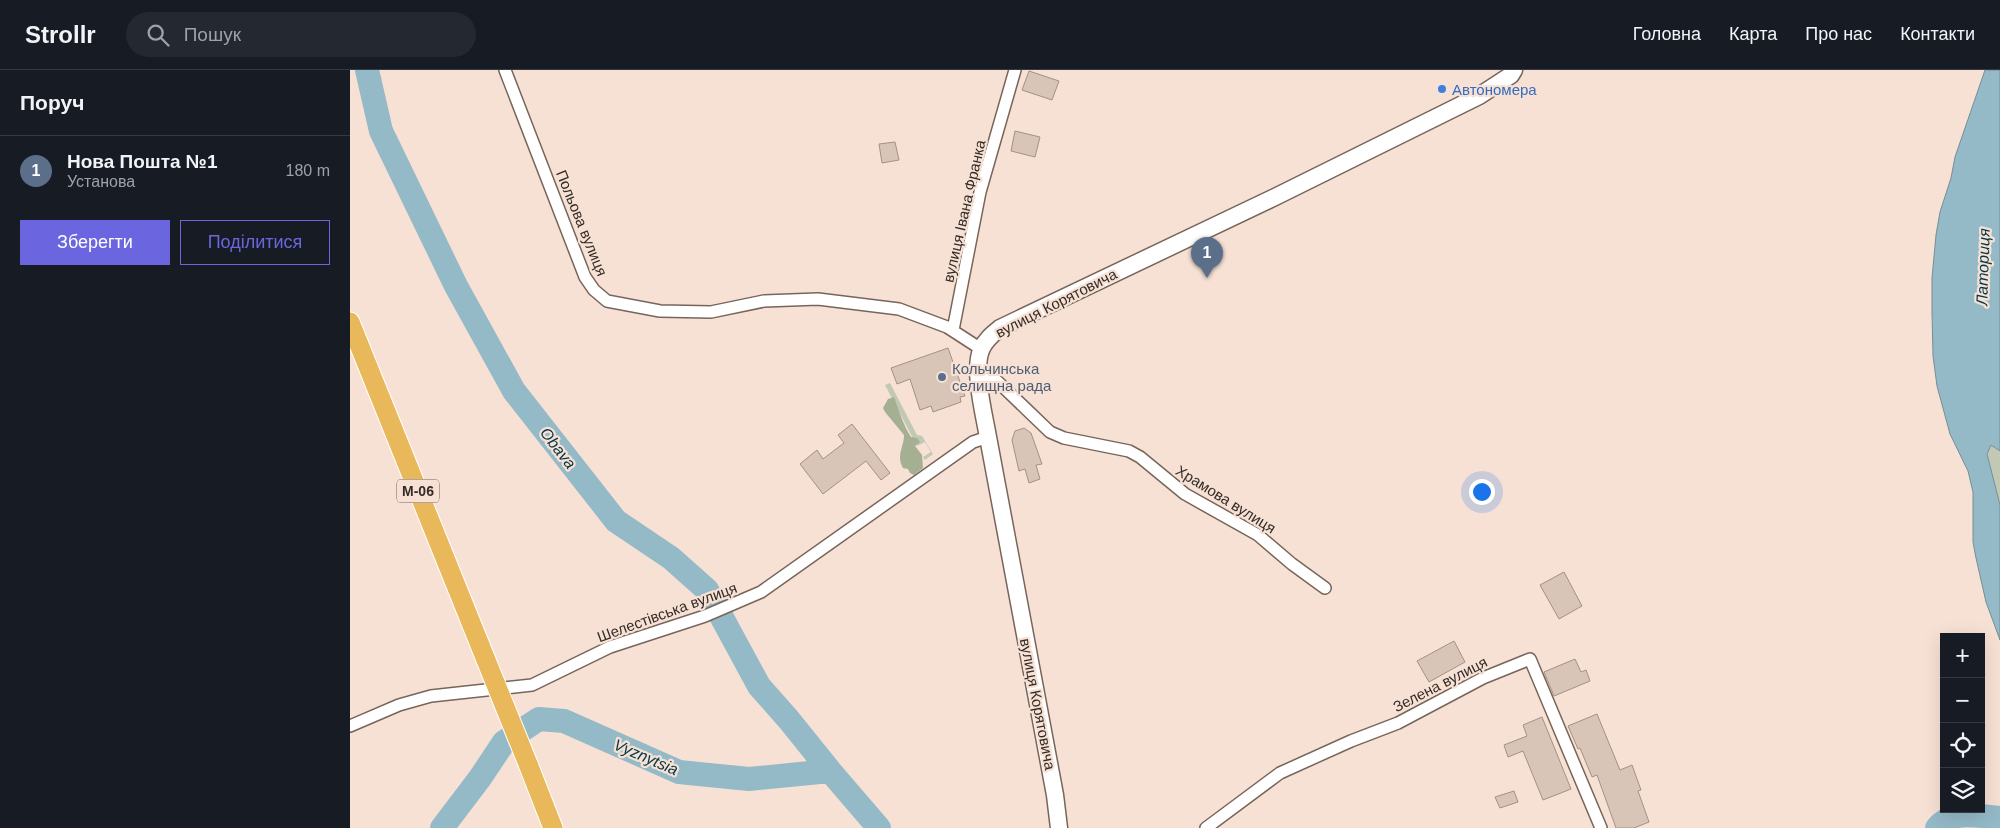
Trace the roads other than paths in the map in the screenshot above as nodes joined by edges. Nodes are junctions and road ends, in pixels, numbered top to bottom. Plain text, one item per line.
1 (505, 70) edge
2 (1015, 70) edge
3 (1514, 70) edge
4 (350, 322) edge
5 (953, 330) junction
6 (981, 349) junction
7 (979, 378) junction
8 (988, 436) junction
9 (1325, 588) dead end
10 (350, 726) edge
11 (553, 828) edge
12 (1059, 828) edge
13 (1206, 828) edge
14 (1601, 828) edge

1 - 5 street, Польова вулиця
2 - 5 street, вулиця Івана Франка
3 - 6 main road, вулиця Корятовича
4 - 11 highway, М-06, bridge
5 - 6 street, Польова вулиця
6 - 7 main road, вулиця Корятовича
7 - 8 main road, вулиця Корятовича
7 - 9 street, Храмова вулиця
8 - 10 street, Шелестівська вулиця
8 - 12 main road, вулиця Корятовича
13 - 14 street, Зелена вулиця

